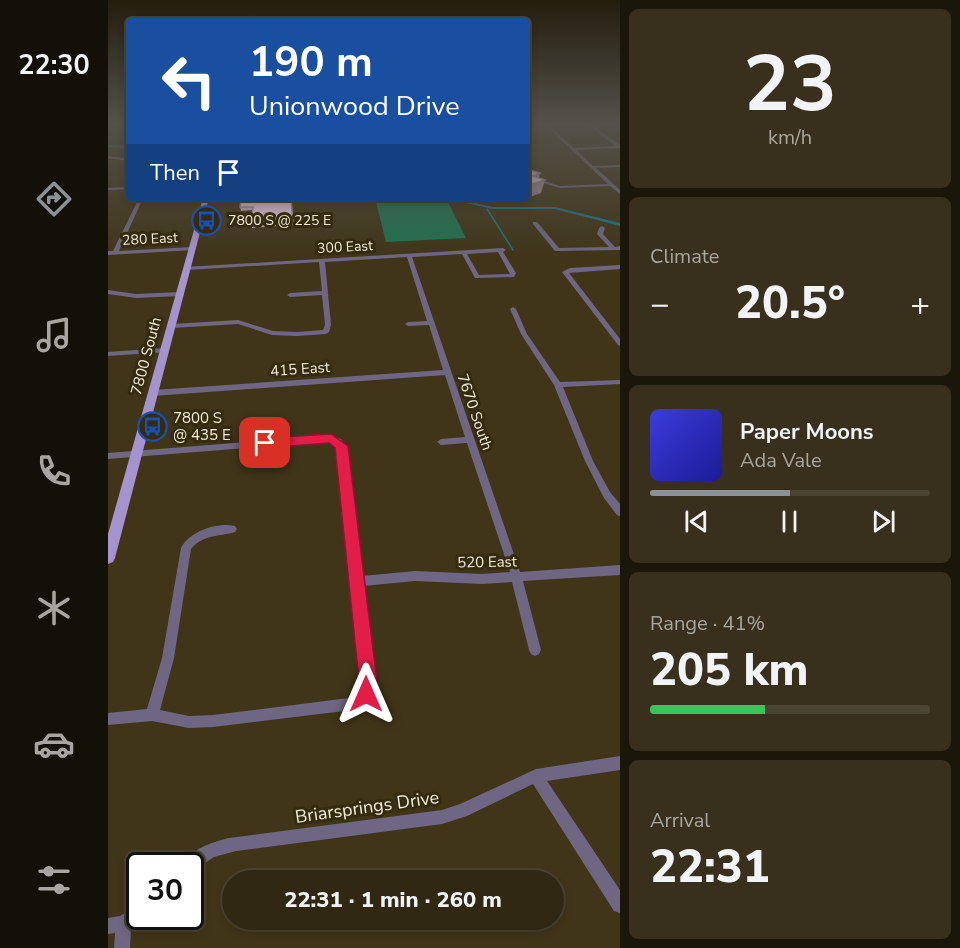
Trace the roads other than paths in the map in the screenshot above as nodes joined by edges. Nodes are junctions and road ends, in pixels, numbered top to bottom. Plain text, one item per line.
1 (593, 168) edge
2 (530, 177) edge
3 (612, 185) junction
4 (126, 188) edge
5 (108, 189) edge
6 (620, 193) edge
7 (140, 201) edge
8 (205, 201) edge
9 (535, 223) dead end
10 (602, 228) dead end
11 (617, 248) edge
12 (192, 249) junction
13 (108, 253) edge
14 (115, 253) junction
15 (464, 253) junction
16 (409, 256) junction
17 (322, 261) junction
18 (620, 267) edge
19 (188, 268) junction
20 (108, 292) edge
21 (325, 293) junction
22 (180, 294) junction
23 (290, 295) dead end
24 (513, 309) dead end
25 (431, 323) junction
26 (408, 324) dead end
27 (171, 326) junction
28 (610, 331) junction
29 (620, 331) edge
30 (620, 344) edge
31 (165, 350) junction
32 (108, 354) edge
33 (448, 372) junction
34 (620, 382) edge
35 (558, 385) junction
36 (153, 393) junction
37 (471, 440) junction
38 (441, 442) dead end
39 (137, 454) junction
40 (108, 456) edge
41 (620, 512) edge
42 (231, 529) dead end
43 (108, 555) edge
44 (620, 570) edge
45 (516, 576) junction
46 (356, 582) junction
47 (535, 650) dead end
48 (152, 715) junction
49 (108, 719) edge
50 (620, 763) edge
51 (536, 776) junction
52 (204, 854) edge
53 (620, 905) edge
54 (115, 925) edge
55 (122, 948) edge

1 - 3 street
2 - 3 street
3 - 6 street
4 - 5 street
7 - 14 street
8 - 12 main road, 7800 South
9 - 11 street
10 - 11 street
12 - 14 street, 280 East
12 - 19 main road, 7800 South
13 - 14 street, 280 East
15 - 15 street, 300 East
15 - 16 street, 300 East
16 - 17 street, 300 East
16 - 25 street, 7670 South
17 - 19 street, 300 East
17 - 21 street
18 - 28 street
19 - 22 main road, 7800 South
20 - 22 street
21 - 23 street
21 - 27 street
22 - 27 main road, 7800 South
24 - 35 street
25 - 26 street
25 - 33 street, 7670 South
27 - 31 main road, 7800 South
28 - 29 street
28 - 30 street
31 - 32 street
31 - 36 main road, 7800 South
33 - 36 street, 415 East
33 - 37 street, 7670 South
34 - 35 street
35 - 41 street
36 - 39 main road, 7800 South
37 - 38 street
37 - 45 street, 7670 South
39 - 40 street
39 - 43 main road, 7800 South
39 - 46 street
42 - 48 street
44 - 45 street, 520 East
45 - 46 street, 520 East
45 - 47 street, 7670 South
46 - 48 street
48 - 49 street
50 - 51 street, Briarsprings Drive
51 - 52 street, Briarsprings Drive
51 - 53 street
54 - 55 street

